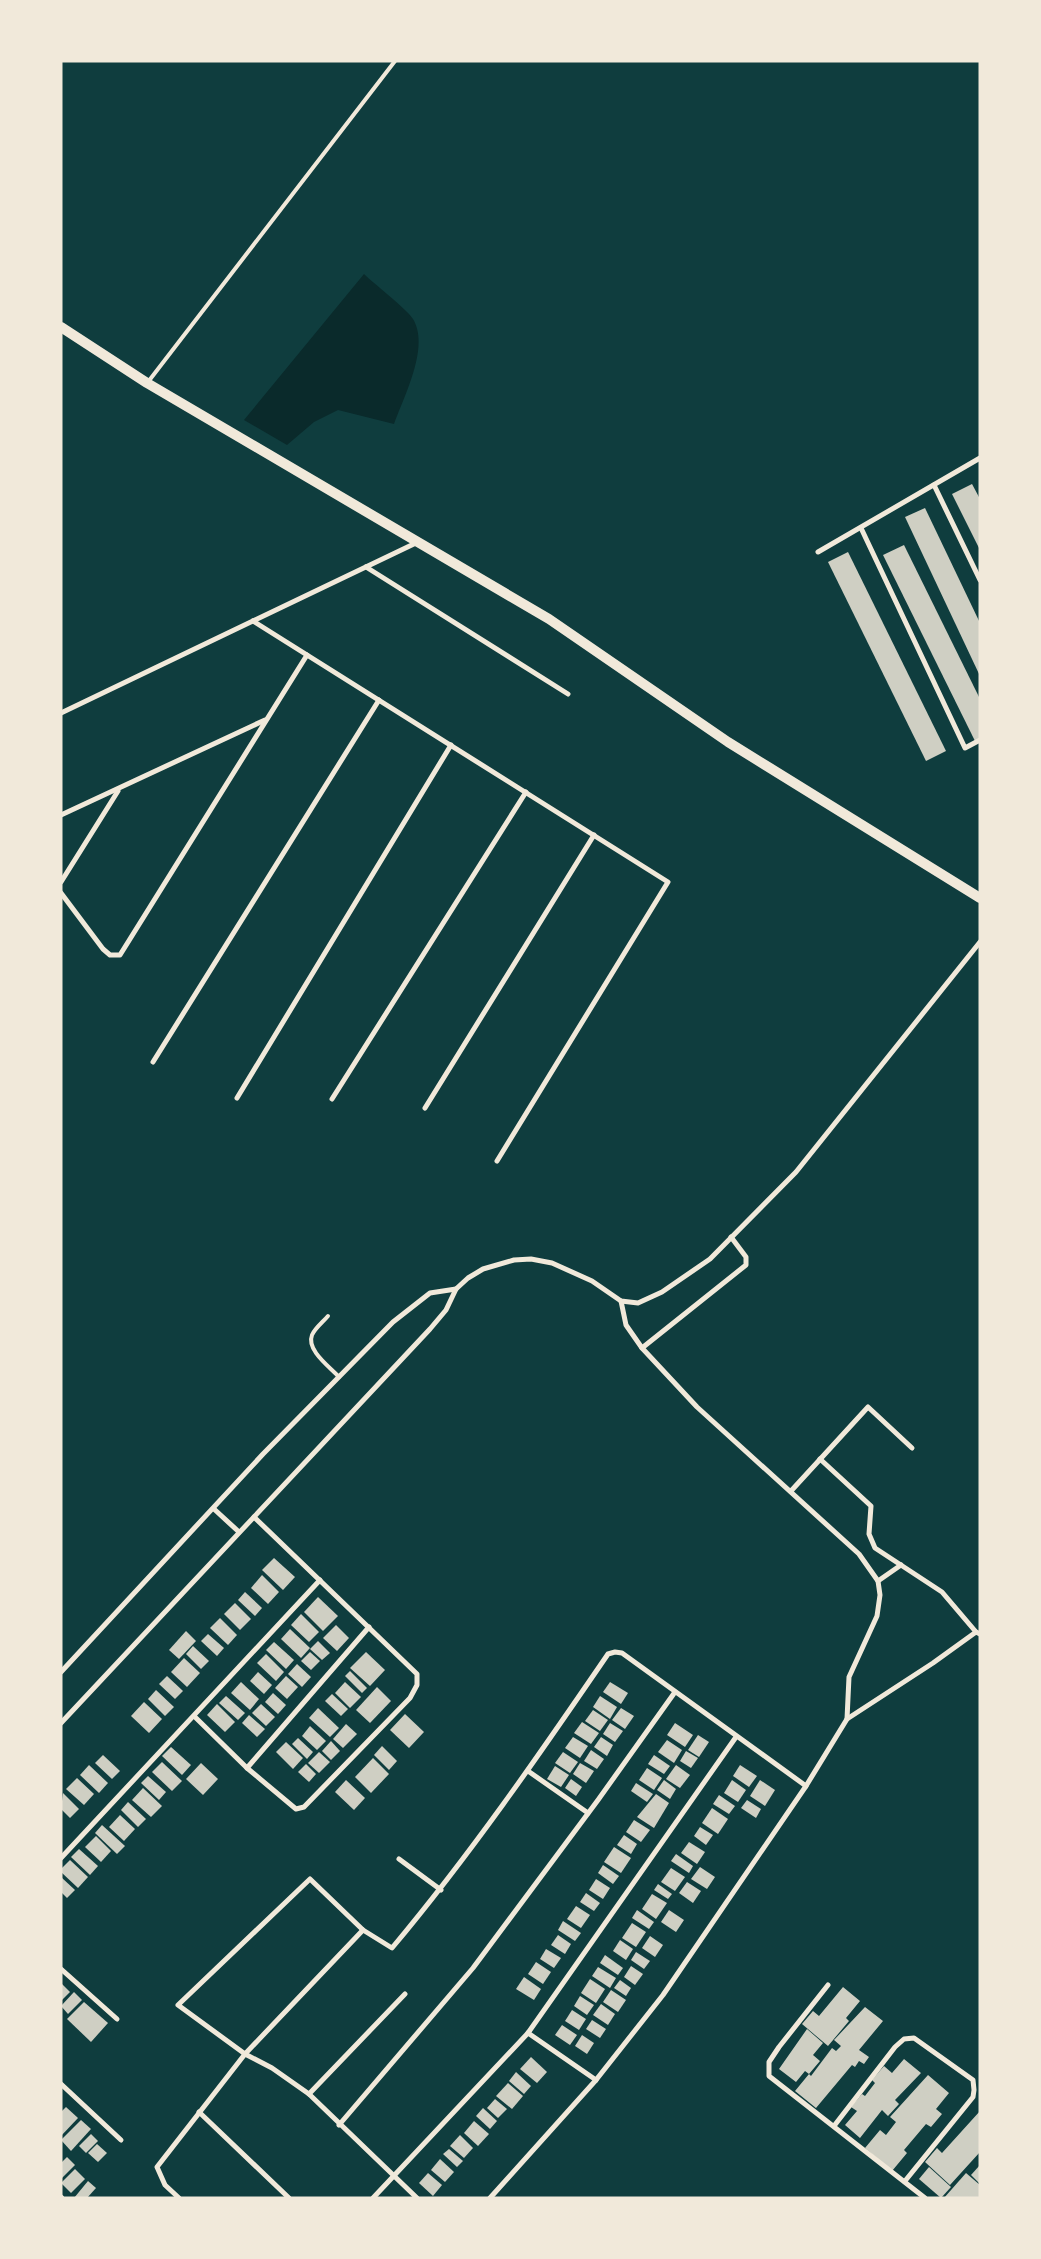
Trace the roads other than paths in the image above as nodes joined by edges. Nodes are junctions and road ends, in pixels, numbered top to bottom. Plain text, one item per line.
1 (394, 61) edge
2 (61, 327) edge
3 (147, 383) junction
4 (980, 458) edge
5 (934, 485) junction
6 (861, 528) junction
7 (418, 542) junction
8 (818, 552) dead end
9 (366, 567) junction
10 (980, 580) edge
11 (253, 621) junction
12 (307, 655) junction
13 (568, 694) dead end
14 (379, 700) junction
15 (61, 713) edge
16 (265, 720) junction
17 (980, 740) edge
18 (451, 745) junction
19 (118, 790) junction
20 (526, 792) junction
21 (61, 815) edge
22 (594, 835) junction
23 (61, 882) edge
24 (61, 893) edge
25 (980, 898) edge
26 (980, 942) edge
27 (152, 1062) dead end
28 (237, 1098) dead end
29 (332, 1099) dead end
30 (425, 1108) dead end
31 (497, 1161) dead end
32 (731, 1238) junction
33 (456, 1289) junction
34 (621, 1301) junction
35 (328, 1316) dead end
36 (642, 1348) junction
37 (339, 1377) junction
38 (912, 1448) dead end
39 (820, 1459) junction
40 (791, 1491) junction
41 (214, 1509) junction
42 (254, 1516) junction
43 (239, 1532) junction
44 (902, 1565) junction
45 (320, 1580) junction
46 (878, 1582) junction
47 (369, 1627) junction
48 (978, 1633) edge
49 (61, 1672) edge
50 (675, 1692) junction
51 (195, 1717) junction
52 (847, 1719) junction
53 (61, 1723) edge
54 (736, 1737) junction
55 (247, 1768) junction
56 (528, 1771) junction
57 (806, 1786) junction
58 (588, 1813) junction
59 (61, 1858) edge
60 (399, 1860) dead end
61 (441, 1890) junction
62 (363, 1930) junction
63 (61, 1969) edge
64 (828, 1985) dead end
65 (405, 1994) dead end
66 (117, 2019) dead end
67 (528, 2033) junction
68 (245, 2054) junction
69 (596, 2080) junction
70 (61, 2084) edge
71 (310, 2094) junction
72 (199, 2112) junction
73 (340, 2125) junction
74 (834, 2126) junction
75 (121, 2140) dead end
76 (394, 2178) junction
77 (905, 2181) junction
78 (179, 2198) edge
79 (290, 2198) edge
80 (374, 2198) edge
81 (417, 2198) edge
82 (490, 2198) edge
83 (925, 2198) edge

1 - 3 lane
2 - 3 main road
3 - 7 main road
4 - 5 street
5 - 6 street
5 - 10 street
6 - 8 street
6 - 17 street
7 - 9 street
7 - 25 main road
9 - 11 street
9 - 13 street
11 - 12 street
11 - 15 street
12 - 14 street
12 - 16 street
14 - 18 street
14 - 27 street
16 - 19 street
16 - 24 street
18 - 20 street
18 - 28 street
19 - 21 street
19 - 23 street
20 - 22 street
20 - 29 street
22 - 30 street
22 - 31 street
26 - 32 street
32 - 34 street
32 - 36 street
33 - 34 street
33 - 37 street
33 - 42 street
34 - 36 street
35 - 37 lane
36 - 40 street
37 - 41 street
38 - 39 street
39 - 40 street
39 - 44 street
40 - 46 street
41 - 43 street
41 - 49 street
42 - 43 street
42 - 45 street
43 - 53 street
44 - 46 street
44 - 48 street
45 - 47 street
45 - 51 street
46 - 52 street
47 - 55 street
47 - 55 street
48 - 52 street
50 - 54 street
50 - 56 street
50 - 58 street
51 - 55 street
51 - 59 street
52 - 57 street
54 - 57 street
54 - 67 street
56 - 58 street
56 - 61 street
57 - 69 street
58 - 73 street
60 - 61 street
61 - 62 street
62 - 68 street
62 - 68 street
63 - 66 street
64 - 74 street
65 - 71 street
67 - 69 street
67 - 76 street
68 - 71 street
68 - 72 street
69 - 82 street
70 - 75 street
71 - 73 street
72 - 78 street
72 - 79 street
73 - 76 street
74 - 77 street
74 - 77 street
76 - 80 street
76 - 81 street
77 - 83 street

